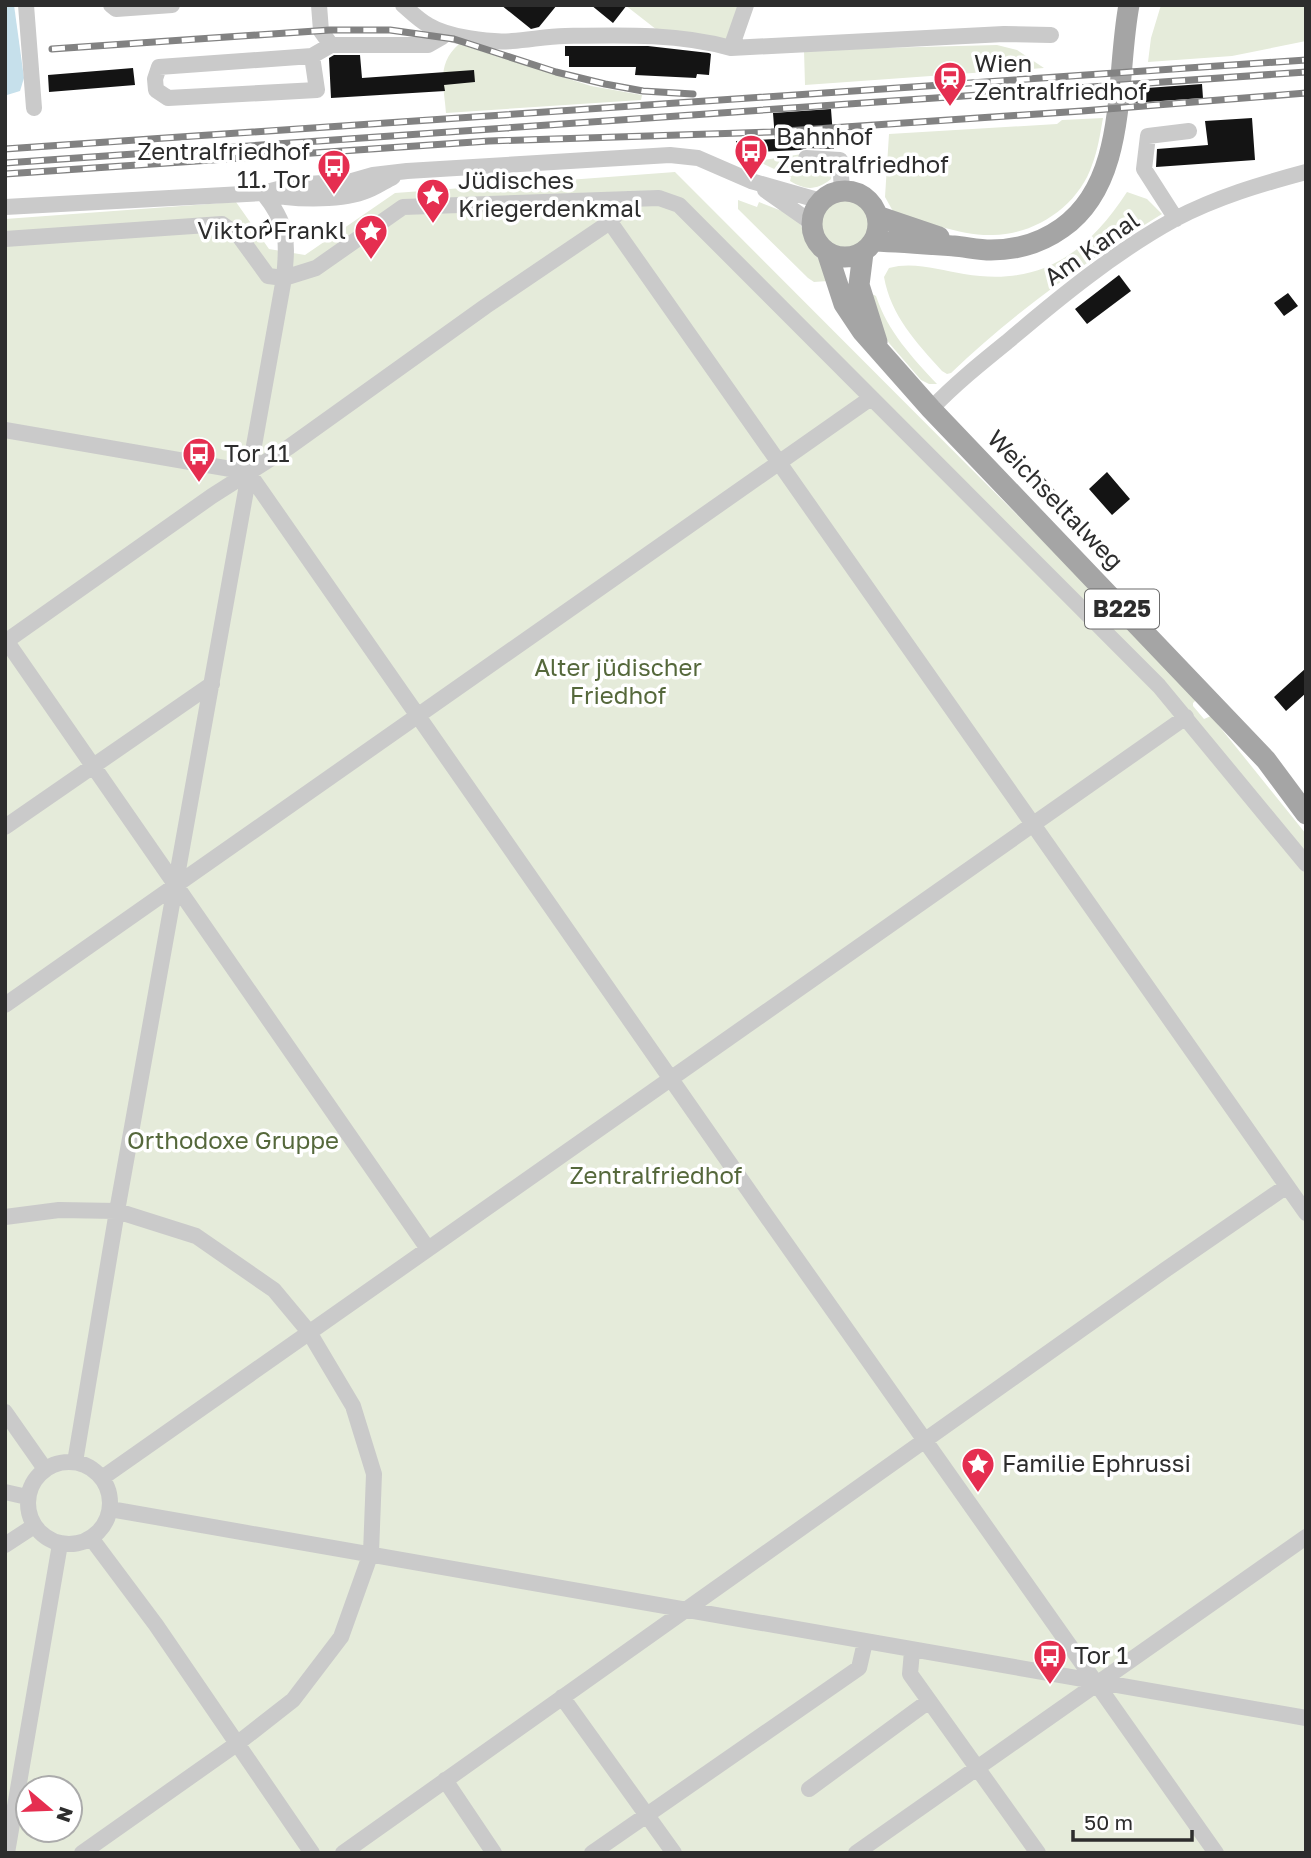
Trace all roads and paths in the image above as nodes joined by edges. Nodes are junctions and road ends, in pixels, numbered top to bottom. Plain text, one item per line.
1 (26, 5) edge
2 (111, 5) edge
3 (172, 5) edge
4 (319, 5) edge
5 (403, 5) edge
6 (746, 5) edge
7 (1129, 5) edge
8 (443, 32) junction
9 (1051, 35) dead end
10 (331, 45) junction
11 (731, 48) junction
12 (312, 56) junction
13 (34, 108) dead end
14 (1189, 131) dead end
15 (806, 158) dead end
16 (1306, 172) edge
17 (751, 181) junction
18 (842, 191) junction
19 (263, 193) junction
20 (629, 199) junction
21 (821, 201) junction
22 (5, 207) edge
23 (877, 216) junction
24 (1175, 219) junction
25 (611, 222) junction
26 (811, 223) junction
27 (5, 239) edge
28 (868, 247) junction
29 (967, 247) junction
30 (827, 252) junction
31 (284, 278) junction
32 (878, 347) junction
33 (871, 398) junction
34 (931, 409) junction
35 (5, 430) edge
36 (779, 462) junction
37 (206, 466) junction
38 (248, 472) junction
39 (212, 496) junction
40 (6, 641) edge
41 (212, 684) junction
42 (417, 717) junction
43 (1186, 717) junction
44 (92, 766) junction
45 (1306, 814) edge
46 (1033, 825) junction
47 (5, 827) edge
48 (1306, 864) edge
49 (176, 886) junction
50 (5, 1005) edge
51 (671, 1079) junction
52 (1287, 1186) junction
53 (117, 1212) junction
54 (1306, 1213) edge
55 (5, 1217) edge
56 (428, 1248) junction
57 (309, 1332) junction
58 (5, 1412) edge
59 (925, 1441) junction
60 (75, 1462) junction
61 (45, 1469) junction
62 (102, 1478) junction
63 (5, 1492) edge
64 (27, 1497) junction
65 (110, 1509) junction
66 (34, 1527) junction
67 (1306, 1537) edge
68 (91, 1538) junction
69 (61, 1544) junction
70 (5, 1545) edge
71 (371, 1553) junction
72 (684, 1610) junction
73 (865, 1642) junction
74 (912, 1651) junction
75 (1096, 1683) junction
76 (562, 1697) junction
77 (929, 1701) junction
78 (1306, 1718) edge
79 (238, 1743) junction
80 (976, 1768) junction
81 (445, 1780) junction
82 (809, 1789) dead end
83 (647, 1816) junction
84 (7, 1853) edge
85 (82, 1853) edge
86 (312, 1853) edge
87 (342, 1853) edge
88 (494, 1853) edge
89 (592, 1853) edge
90 (674, 1853) edge
91 (856, 1853) edge
92 (1038, 1853) edge
93 (1216, 1853) edge

1 - 13 street
2 - 3 street
4 - 10 street
5 - 8 street
6 - 11 street
7 - 29 main road
8 - 10 street
8 - 11 street
9 - 11 street
10 - 12 street
12 - 12 street
14 - 24 street
15 - 18 street
16 - 24 street, Am Kanal
17 - 19 street
17 - 21 street
17 - 26 street
18 - 21 main road
18 - 23 main road
19 - 22 street
19 - 31 street
20 - 25 street
20 - 31 street
20 - 33 street
21 - 26 main road
23 - 28 main road, Weichseltalweg / B225
23 - 29 main road
24 - 34 street, Am Kanal
25 - 36 street
25 - 38 street
26 - 30 main road, Weichseltalweg / B225
27 - 31 street
28 - 29 main road
28 - 30 main road
28 - 32 main road, Weichseltalweg / B225
30 - 32 main road, Weichseltalweg / B225
31 - 38 street
32 - 34 main road, Weichseltalweg / B225
33 - 36 street
33 - 43 street
34 - 45 main road, Weichseltalweg / B225
35 - 37 street
36 - 42 street
36 - 46 street
37 - 38 street
37 - 39 street
38 - 39 street
38 - 41 street
38 - 42 street
39 - 40 street
40 - 44 street
41 - 44 street
41 - 49 street
42 - 49 street
42 - 51 street
43 - 46 street
43 - 48 street
44 - 47 street
44 - 49 street
46 - 51 street
46 - 52 street
49 - 50 street
49 - 53 street
49 - 56 street
51 - 56 street
51 - 59 street
52 - 54 street
52 - 59 street
53 - 55 street
53 - 57 street
53 - 60 street
56 - 57 street
57 - 62 street
57 - 71 street
58 - 61 street
59 - 72 street
59 - 75 street
60 - 61 street
60 - 62 street
61 - 64 street
62 - 65 street
63 - 64 street
64 - 66 street
65 - 68 street
65 - 71 street
66 - 69 street
66 - 70 street
67 - 75 street
68 - 69 street
68 - 79 street
69 - 84 street
71 - 72 street
71 - 79 street
72 - 73 street
72 - 76 street
73 - 74 street
73 - 83 street
74 - 75 street
74 - 77 street
75 - 78 street
75 - 80 street
75 - 93 street
76 - 81 street
76 - 83 street
77 - 80 street
77 - 82 street
79 - 85 street
79 - 86 street
80 - 91 street
80 - 92 street
81 - 87 street
81 - 88 street
83 - 89 street
83 - 90 street

